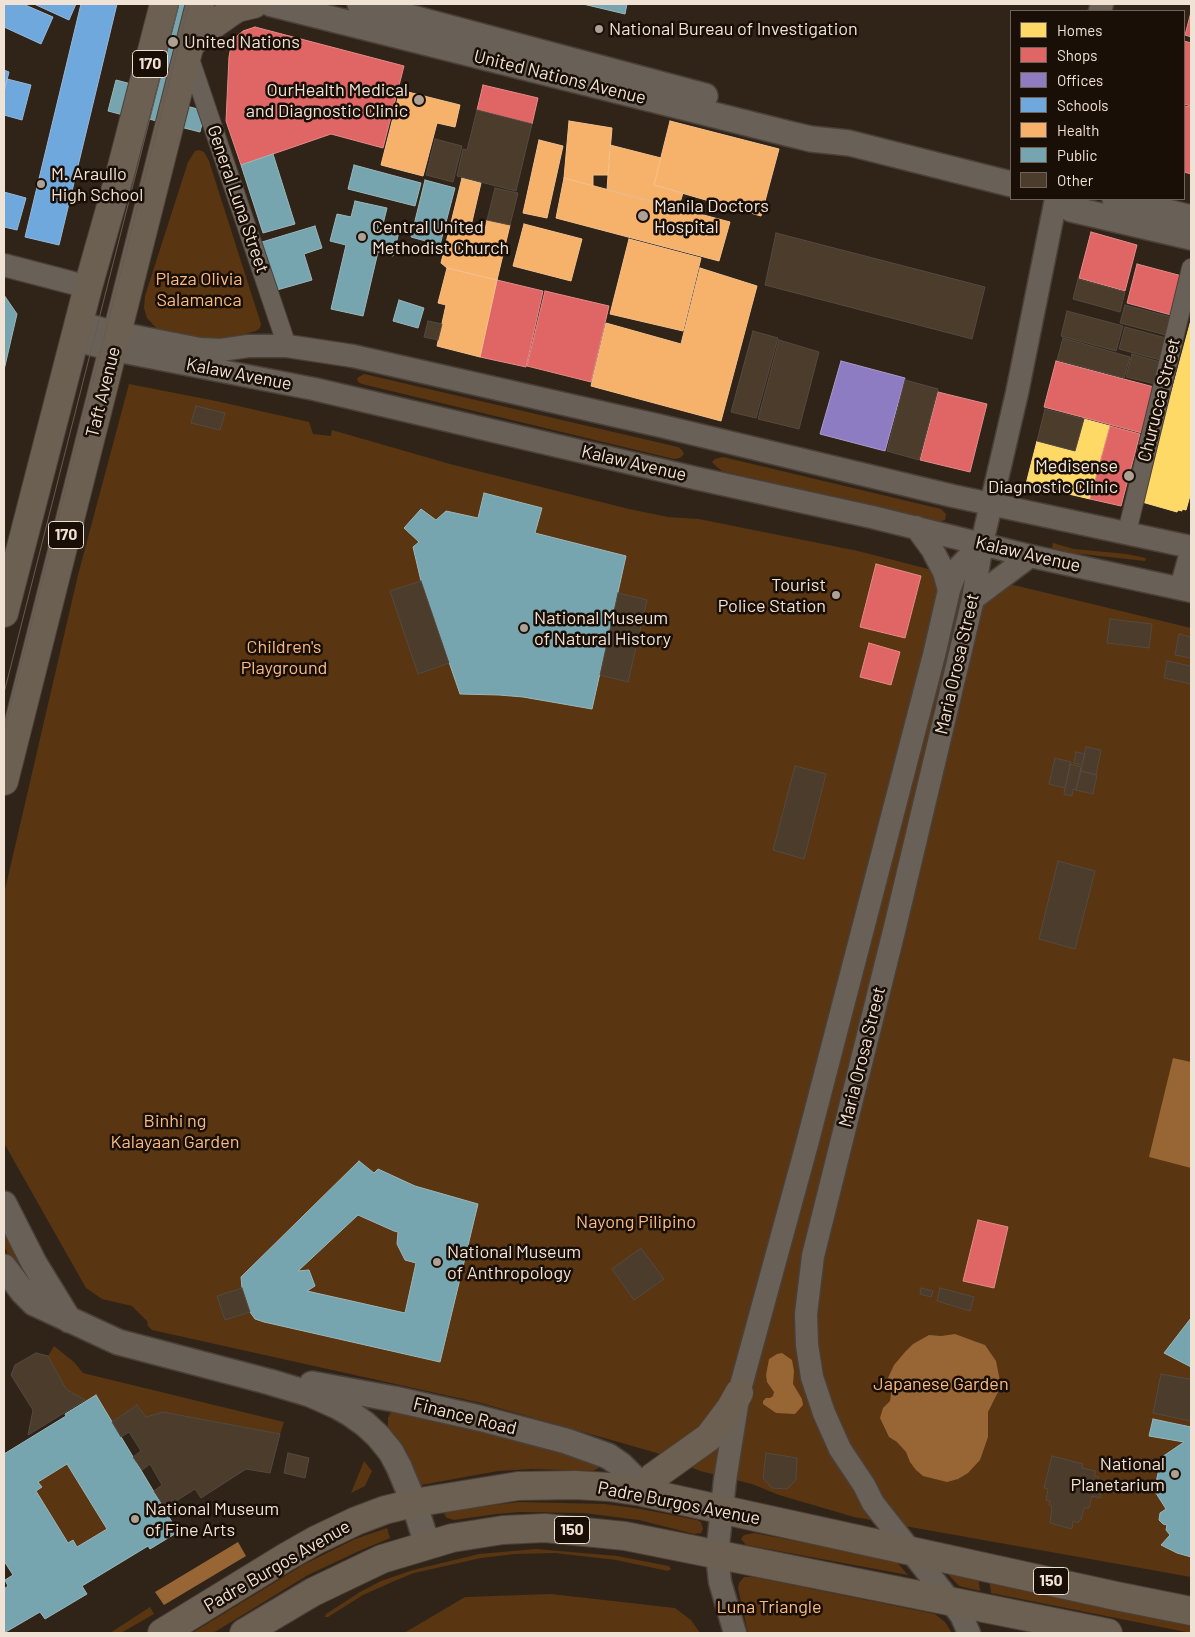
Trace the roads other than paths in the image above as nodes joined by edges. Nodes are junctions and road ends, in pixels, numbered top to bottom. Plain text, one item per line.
1 (164, 4) edge
2 (200, 4) edge
3 (254, 4) edge
4 (272, 4) edge
5 (360, 4) edge
6 (189, 48) junction
7 (791, 127) junction
8 (1010, 184) edge
9 (1058, 200) edge
10 (1059, 200) edge
11 (1122, 207) edge
12 (1191, 218) edge
13 (1191, 237) edge
14 (4, 265) edge
15 (1191, 268) edge
16 (88, 287) junction
17 (77, 331) junction
18 (116, 341) junction
19 (287, 346) junction
20 (992, 504) junction
21 (916, 527) junction
22 (1127, 532) junction
23 (982, 543) junction
24 (1191, 546) edge
25 (1191, 552) edge
26 (1030, 556) junction
27 (1186, 589) edge
28 (949, 590) junction
29 (973, 599) junction
30 (4, 613) edge
31 (4, 781) edge
32 (4, 1204) edge
33 (4, 1267) edge
34 (69, 1320) junction
35 (270, 1382) junction
36 (740, 1393) junction
37 (394, 1399) junction
38 (378, 1436) junction
39 (642, 1492) junction
40 (414, 1503) junction
41 (721, 1508) junction
42 (427, 1544) junction
43 (911, 1551) junction
44 (717, 1555) junction
45 (951, 1602) junction
46 (1191, 1611) edge
47 (1040, 1620) junction
48 (162, 1633) edge
49 (244, 1633) edge
50 (735, 1633) edge
51 (969, 1633) edge
52 (1014, 1633) edge
53 (1108, 1633) edge

1 - 16 main road, 170
2 - 6 main road, Taft Avenue / 170
3 - 6 main road
4 - 7 main road, United Nations Avenue
5 - 7 main road, United Nations Avenue
6 - 18 main road, Taft Avenue / 170
6 - 19 street, General Luna Street
7 - 8 main road, United Nations Avenue
9 - 20 street, Maria Orosa Street
10 - 11 main road
11 - 12 main road
11 - 13 main road
14 - 16 street
15 - 22 street, Churucca Street
16 - 17 main road, 170
17 - 18 street, Kalaw Avenue
17 - 30 main road, 170
18 - 19 street, Kalaw Avenue
18 - 21 street, Kalaw Avenue
18 - 31 main road, Taft Avenue / 170
19 - 20 street, Kalaw Avenue
20 - 22 street, Kalaw Avenue
20 - 23 street, Maria Orosa Street
21 - 23 street, Kalaw Avenue
21 - 28 street
22 - 24 street, Kalaw Avenue
23 - 26 street, Kalaw Avenue
23 - 28 street, Maria Orosa Street
23 - 29 street, Maria Orosa Street
25 - 27 street
26 - 27 street, Kalaw Avenue
26 - 29 street
28 - 36 street, Maria Orosa Street
29 - 43 street, Maria Orosa Street
32 - 34 main road
33 - 34 main road, Finance Road
34 - 35 main road, Finance Road
35 - 37 main road, Finance Road
35 - 38 main road, Finance Road
36 - 39 main road
36 - 41 street, Maria Orosa Street
37 - 38 main road
37 - 39 main road, Finance Road
38 - 40 main road, Finance Road
39 - 40 main road, Padre Burgos Avenue / 150
39 - 41 main road, Padre Burgos Avenue / 150
40 - 42 main road, Finance Road
40 - 48 main road, Padre Burgos Avenue / 150
41 - 43 main road, Padre Burgos Avenue / 150
41 - 44 street, Maria Orosa Street
42 - 44 main road, 150
42 - 49 main road, 150
43 - 45 street, Maria Orosa Street
43 - 46 main road, Padre Burgos Avenue / 150
44 - 45 main road, 150
44 - 50 street
45 - 47 main road, 150
45 - 51 street, Maria Orosa Street
47 - 52 main road
47 - 53 main road, 150

